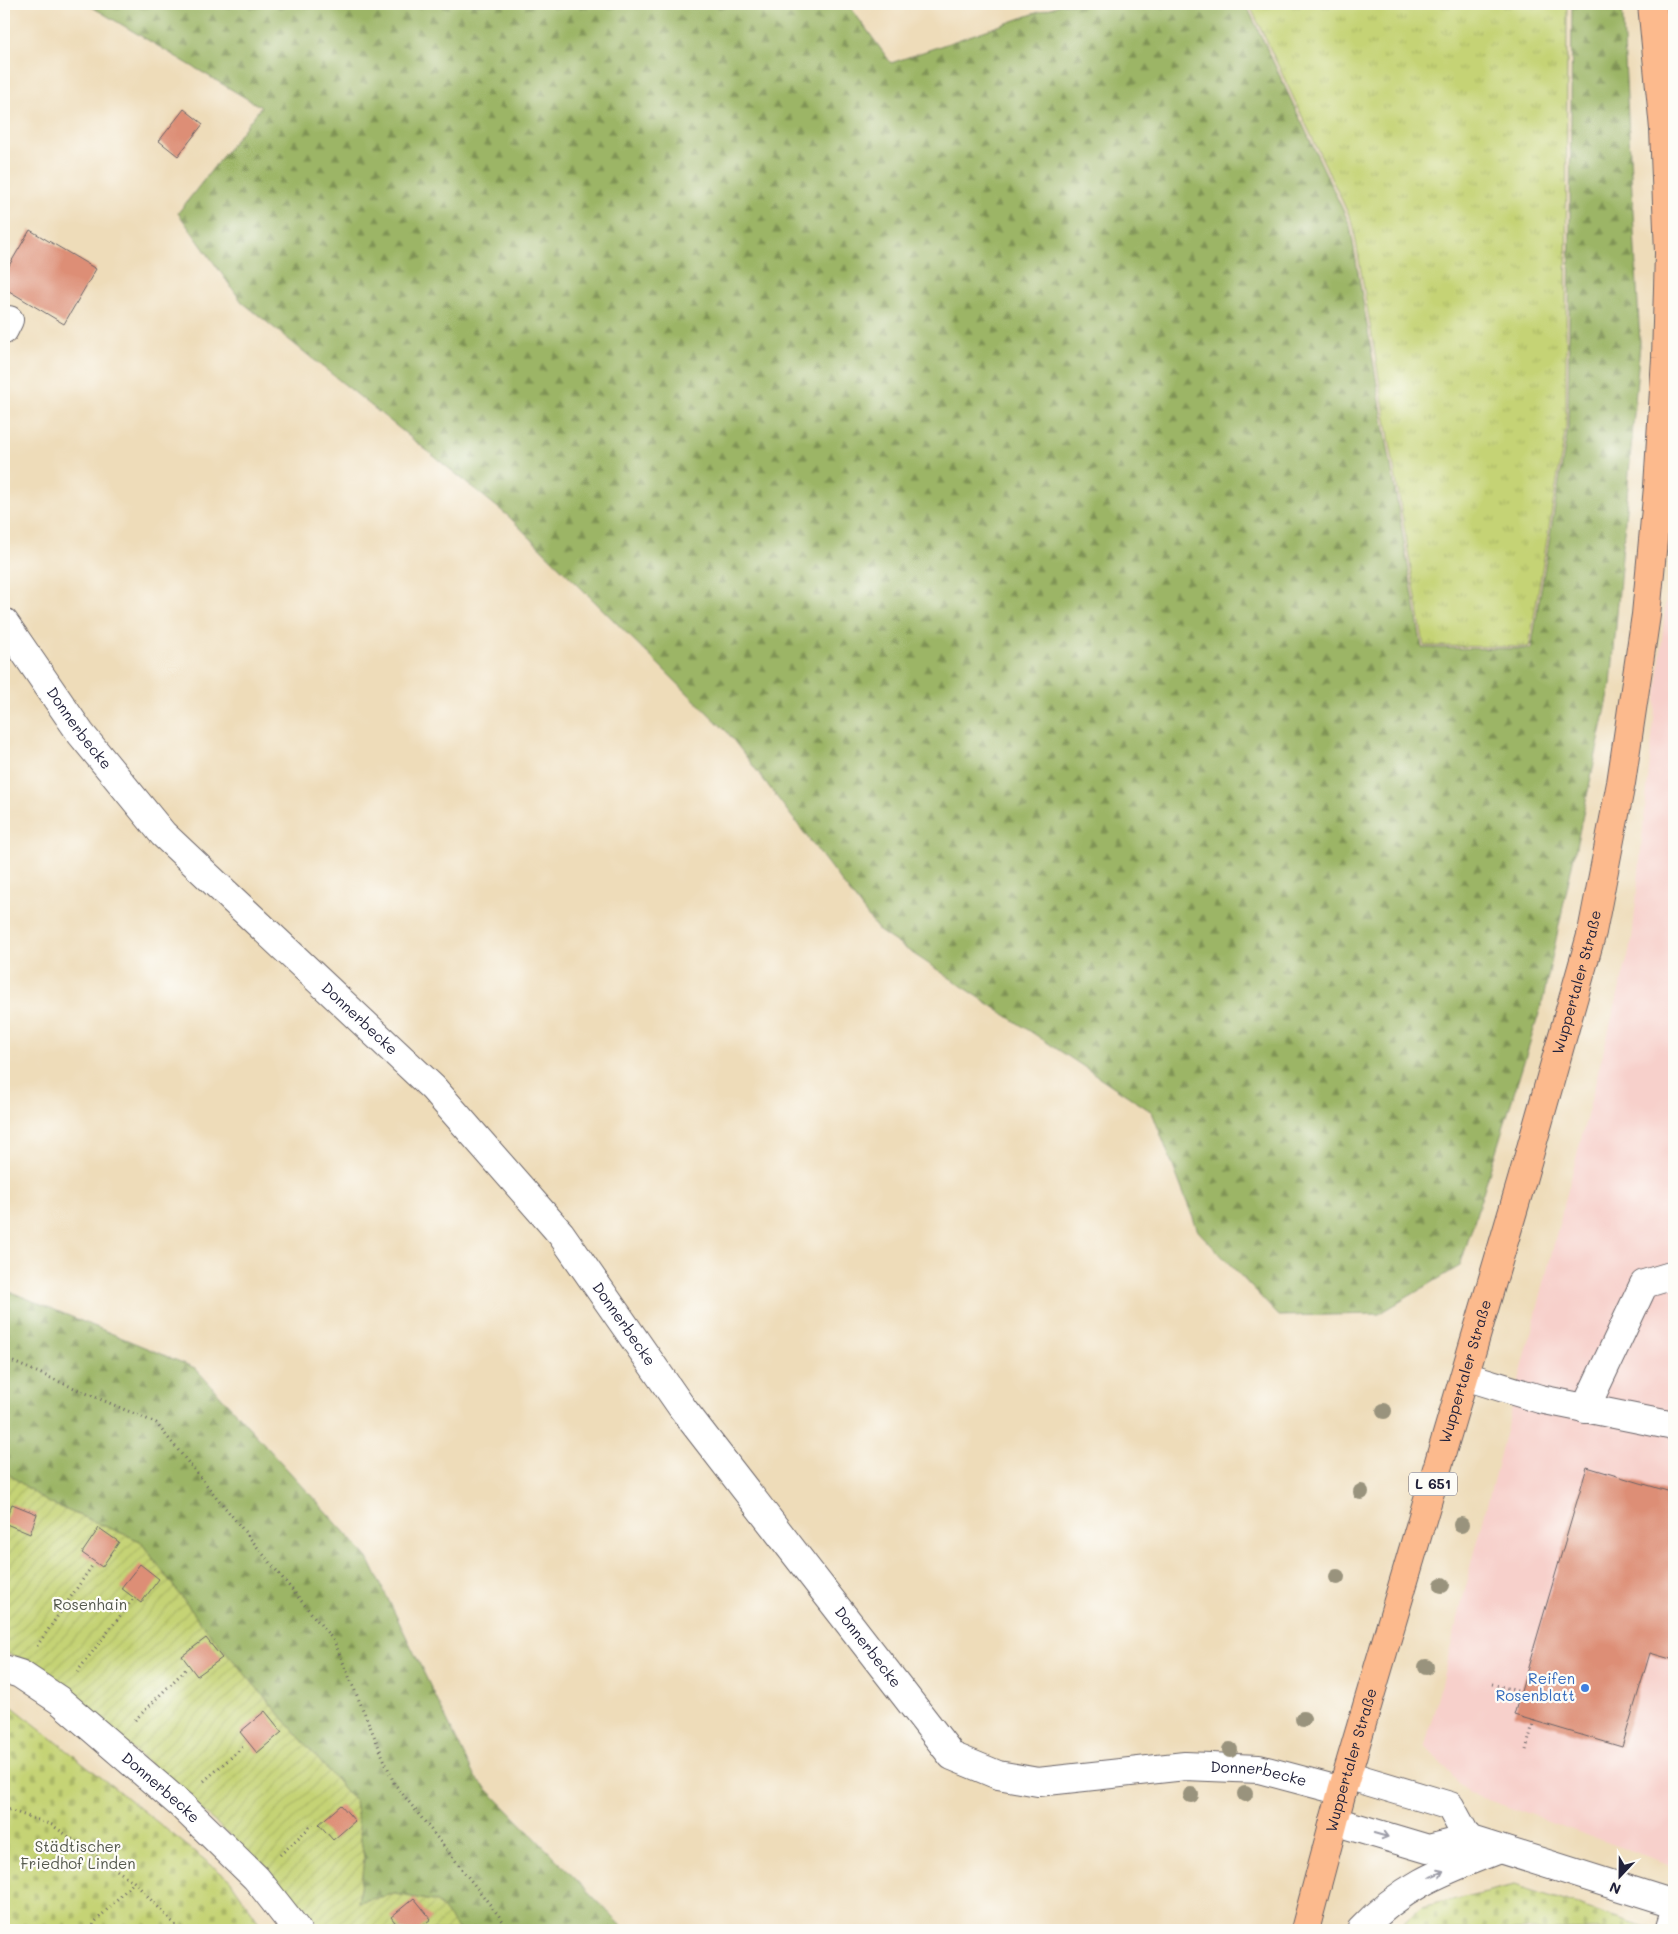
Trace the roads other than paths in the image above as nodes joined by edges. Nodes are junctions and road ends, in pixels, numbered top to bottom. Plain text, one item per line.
1 (1652, 4) edge
2 (4, 622) edge
3 (1674, 1276) edge
4 (1465, 1376) junction
5 (1585, 1409) junction
6 (1674, 1426) edge
7 (12, 1672) edge
8 (1344, 1783) junction
9 (1334, 1822) junction
10 (1468, 1839) junction
11 (1499, 1850) junction
12 (1674, 1904) edge
13 (1674, 1916) edge
14 (297, 1930) edge
15 (1305, 1930) edge
16 (1361, 1930) edge
17 (1670, 1930) edge

1 - 4 main road, Wuppertaler Straße / L 651
2 - 8 street, Donnerbecke
3 - 5 street
4 - 5 street
4 - 8 main road, Wuppertaler Straße / L 651
5 - 6 street
7 - 14 street, Donnerbecke
8 - 9 main road, Wuppertaler Straße / L 651
8 - 10 street, Donnerbecke
9 -> 10 street
9 - 15 main road, Wuppertaler Straße / L 651
10 - 11 street
11 - 12 street
16 -> 11 street
13 - 17 street

